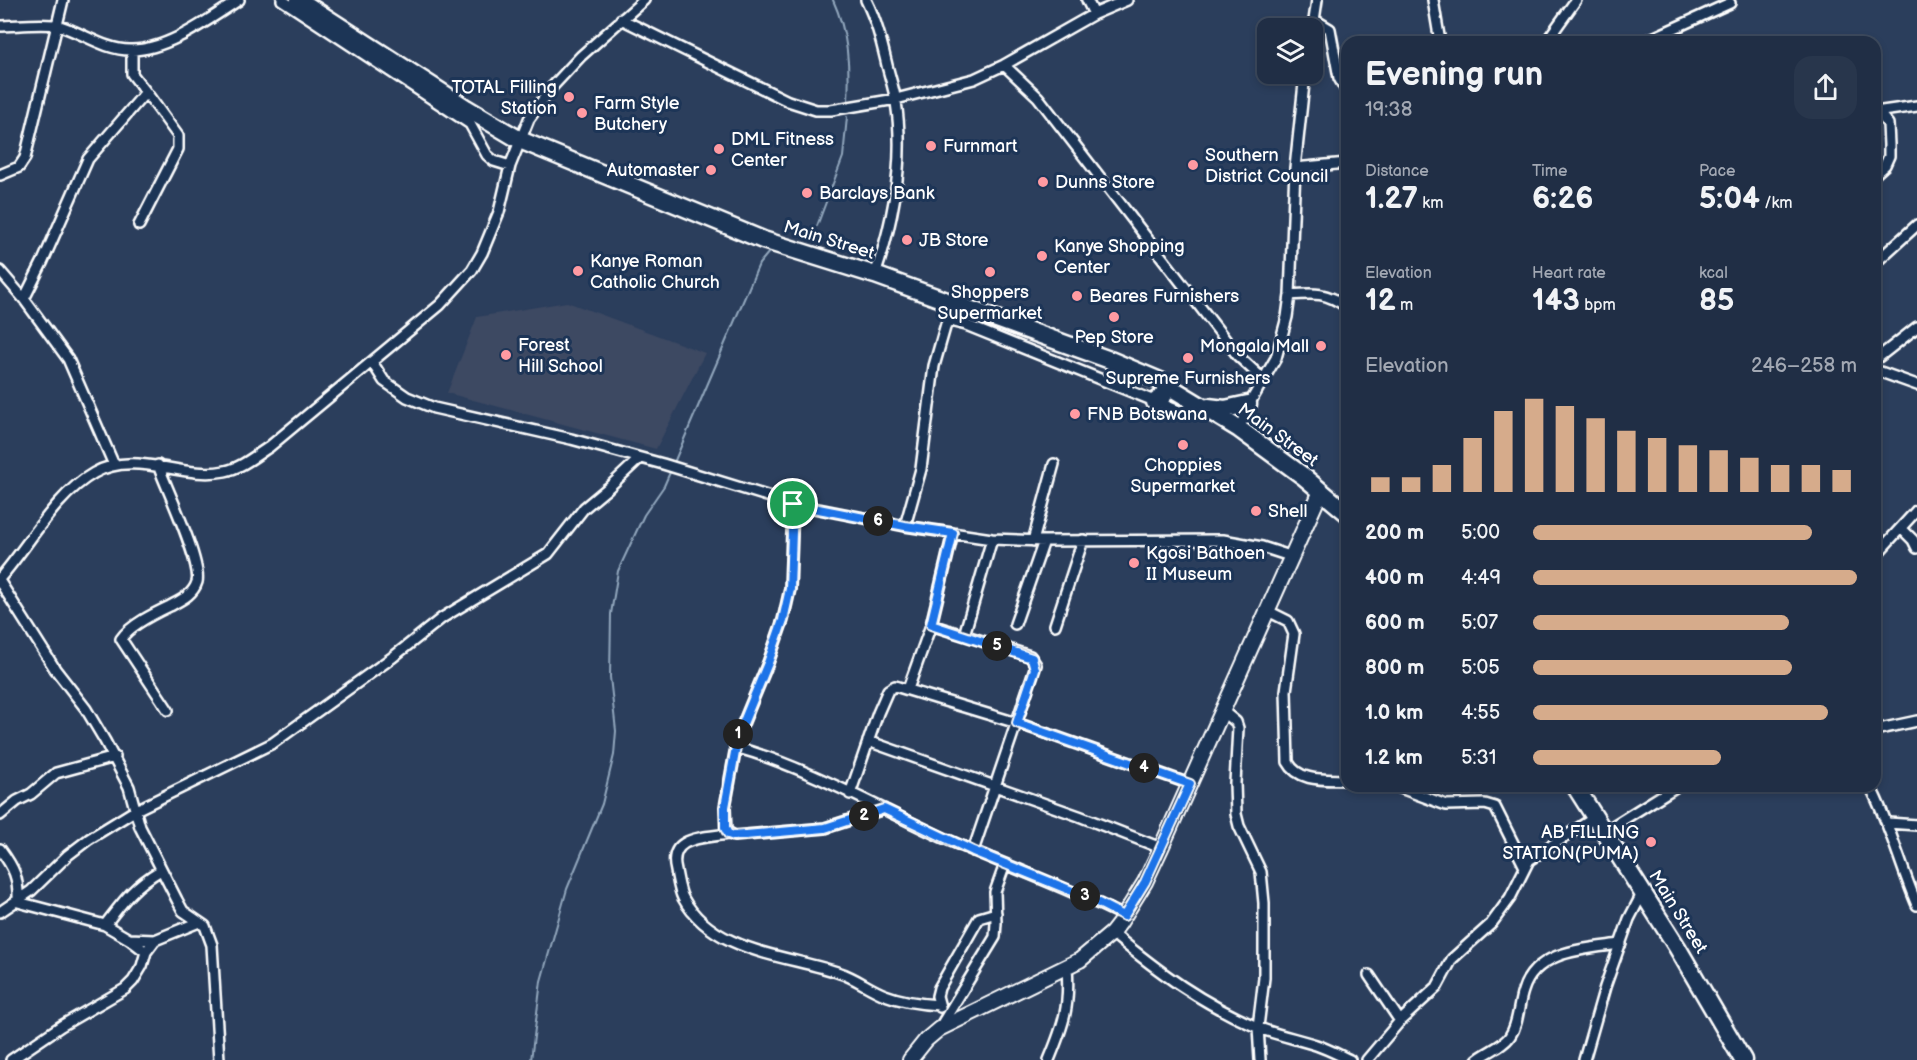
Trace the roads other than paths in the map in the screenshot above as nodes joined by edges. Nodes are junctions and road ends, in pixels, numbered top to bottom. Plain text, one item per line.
1 (63, 0) edge
2 (239, 0) edge
3 (282, 0) edge
4 (299, 0) edge
5 (644, 0) edge
6 (866, 0) edge
7 (1087, 0) edge
8 (1127, 0) edge
9 (1317, 0) edge
10 (1432, 0) edge
11 (1576, 0) edge
12 (1730, 3) dead end
13 (321, 7) edge
14 (1094, 14) junction
15 (1315, 18) edge
16 (621, 19) junction
17 (58, 25) junction
18 (1323, 25) edge
19 (0, 26) edge
20 (1439, 36) edge
21 (1550, 36) edge
22 (1657, 36) edge
23 (132, 50) junction
24 (1004, 65) junction
25 (1341, 82) edge
26 (1304, 84) edge
27 (146, 92) junction
28 (896, 99) junction
29 (1917, 106) edge
30 (1881, 111) edge
31 (1881, 116) edge
32 (520, 140) junction
33 (1341, 164) edge
34 (510, 166) junction
35 (1295, 168) junction
36 (1881, 169) edge
37 (0, 175) edge
38 (139, 225) dead end
39 (1917, 225) edge
40 (1881, 258) edge
41 (0, 272) edge
42 (875, 274) junction
43 (1290, 295) junction
44 (24, 299) junction
45 (1341, 303) edge
46 (1917, 327) edge
47 (1881, 355) edge
48 (372, 362) junction
49 (1881, 376) edge
50 (1264, 380) junction
51 (1166, 385) junction
52 (1917, 385) edge
53 (1155, 402) junction
54 (1250, 404) junction
55 (1203, 406) junction
56 (1234, 426) junction
57 (1259, 443) junction
58 (640, 458) junction
59 (1054, 464) dead end
60 (114, 465) junction
61 (158, 465) junction
62 (1321, 491) junction
63 (793, 504) junction
64 (1341, 508) edge
65 (1917, 510) edge
66 (905, 526) junction
67 (1902, 529) junction
68 (953, 533) junction
69 (992, 539) junction
70 (1083, 540) junction
71 (1033, 541) junction
72 (1044, 541) junction
73 (1917, 548) edge
74 (1881, 550) edge
75 (1293, 557) junction
76 (0, 580) edge
77 (1268, 610) junction
78 (1015, 624) dead end
79 (931, 625) junction
80 (1055, 626) dead end
81 (964, 635) junction
82 (908, 689) junction
83 (168, 710) dead end
84 (1224, 712) junction
85 (1917, 721) edge
86 (1017, 723) junction
87 (1881, 729) edge
88 (868, 741) junction
89 (735, 747) junction
90 (115, 757) junction
91 (1341, 780) edge
92 (1190, 784) junction
93 (996, 786) junction
94 (1410, 792) edge
95 (1579, 792) edge
96 (1665, 792) edge
97 (1873, 792) edge
98 (850, 794) junction
99 (884, 809) junction
100 (136, 810) junction
101 (0, 815) edge
102 (1599, 824) junction
103 (1888, 824) junction
104 (1917, 825) edge
105 (728, 834) junction
106 (1161, 848) junction
107 (0, 849) edge
108 (973, 851) junction
109 (1005, 864) junction
110 (1525, 867) junction
111 (161, 870) junction
112 (1642, 892) junction
113 (18, 902) junction
114 (1917, 905) edge
115 (0, 912) edge
116 (996, 912) junction
117 (1124, 916) junction
118 (199, 922) junction
119 (105, 925) junction
120 (1113, 933) junction
121 (129, 939) junction
122 (155, 940) junction
123 (1621, 944) junction
124 (146, 952) junction
125 (1066, 967) junction
126 (1369, 975) dead end
127 (939, 1005) junction
128 (1400, 1021) junction
129 (942, 1023) junction
130 (1258, 1027) junction
131 (11, 1060) edge
132 (219, 1060) edge
133 (910, 1060) edge
134 (1049, 1060) edge
135 (1260, 1060) edge
136 (1350, 1060) edge
137 (1367, 1060) edge
138 (1477, 1060) edge
139 (1584, 1060) edge
140 (1743, 1060) edge

1 - 17 street
2 - 23 street
3 - 34 street
4 - 13 highway, Main Street
5 - 16 street
6 - 28 street
7 - 14 street
8 - 14 street
9 - 15 street
10 - 20 street
11 - 21 street
12 - 22 street
13 - 32 highway, Main Street
14 - 24 street
16 - 28 street
16 - 32 street
17 - 19 street
17 - 23 street
17 - 37 street
18 - 25 street
23 - 27 street
24 - 28 street
24 - 50 street
26 - 35 street
27 - 38 street
27 - 44 street
28 - 42 street
29 - 30 street
31 - 36 street
32 - 34 street
32 - 42 highway, Main Street
33 - 35 street
34 - 48 street
35 - 43 street
39 - 40 street
41 - 44 street
42 - 51 highway, Main Street
43 - 45 street
43 - 50 street
44 - 60 street
46 - 47 street
48 - 58 street
48 - 61 street
49 - 52 street
50 - 54 street
51 - 53 highway
51 - 55 highway, Main Street
53 - 55 street
53 - 66 street
54 - 55 highway
54 - 56 street
54 - 57 highway
55 - 56 highway, Main Street
56 - 57 highway, Main Street
57 - 62 highway, Main Street
58 - 63 street
58 - 100 street
59 - 71 street
60 - 61 street
60 - 76 street
61 - 83 street
62 - 64 highway, Main Street
62 - 75 street
63 - 66 street
63 - 89 street
65 - 67 street
66 - 68 street
67 - 73 street
67 - 74 street
68 - 69 street
68 - 79 street
69 - 71 street
69 - 81 street
70 - 72 street
70 - 75 street
70 - 80 street
71 - 72 street
72 - 78 street
75 - 77 street
76 - 90 street
77 - 84 street
77 - 91 street
79 - 81 street
79 - 82 street
81 - 86 street
82 - 86 street
82 - 88 street
84 - 92 street
84 - 130 street
85 - 87 street
86 - 92 street
86 - 93 street
88 - 93 street
88 - 98 street
89 - 98 street
89 - 105 street
90 - 100 street
90 - 101 street
92 - 106 street
93 - 106 street
93 - 108 street
94 - 110 street
95 - 102 highway, Main Street
96 - 102 street
97 - 103 street
98 - 99 street
99 - 105 street
99 - 108 street
100 - 111 street
100 - 113 street
102 - 110 street
102 - 112 highway, Main Street
103 - 104 street
103 - 114 street
105 - 127 street
106 - 117 street
107 - 113 street
108 - 109 street
109 - 116 street
109 - 117 street
110 - 128 street
111 - 118 street
111 - 119 street
112 - 123 street
112 - 140 highway, Main Street
113 - 115 street
113 - 119 street
116 - 127 street
116 - 129 street
117 - 120 street
118 - 122 street
118 - 132 street
119 - 121 street
120 - 125 street
120 - 130 street
121 - 122 street
121 - 124 street
122 - 124 street
123 - 138 street
123 - 139 street
124 - 131 street
125 - 129 street
125 - 134 street
126 - 128 street
127 - 129 street
128 - 137 street
129 - 133 street
130 - 135 street
130 - 136 street

